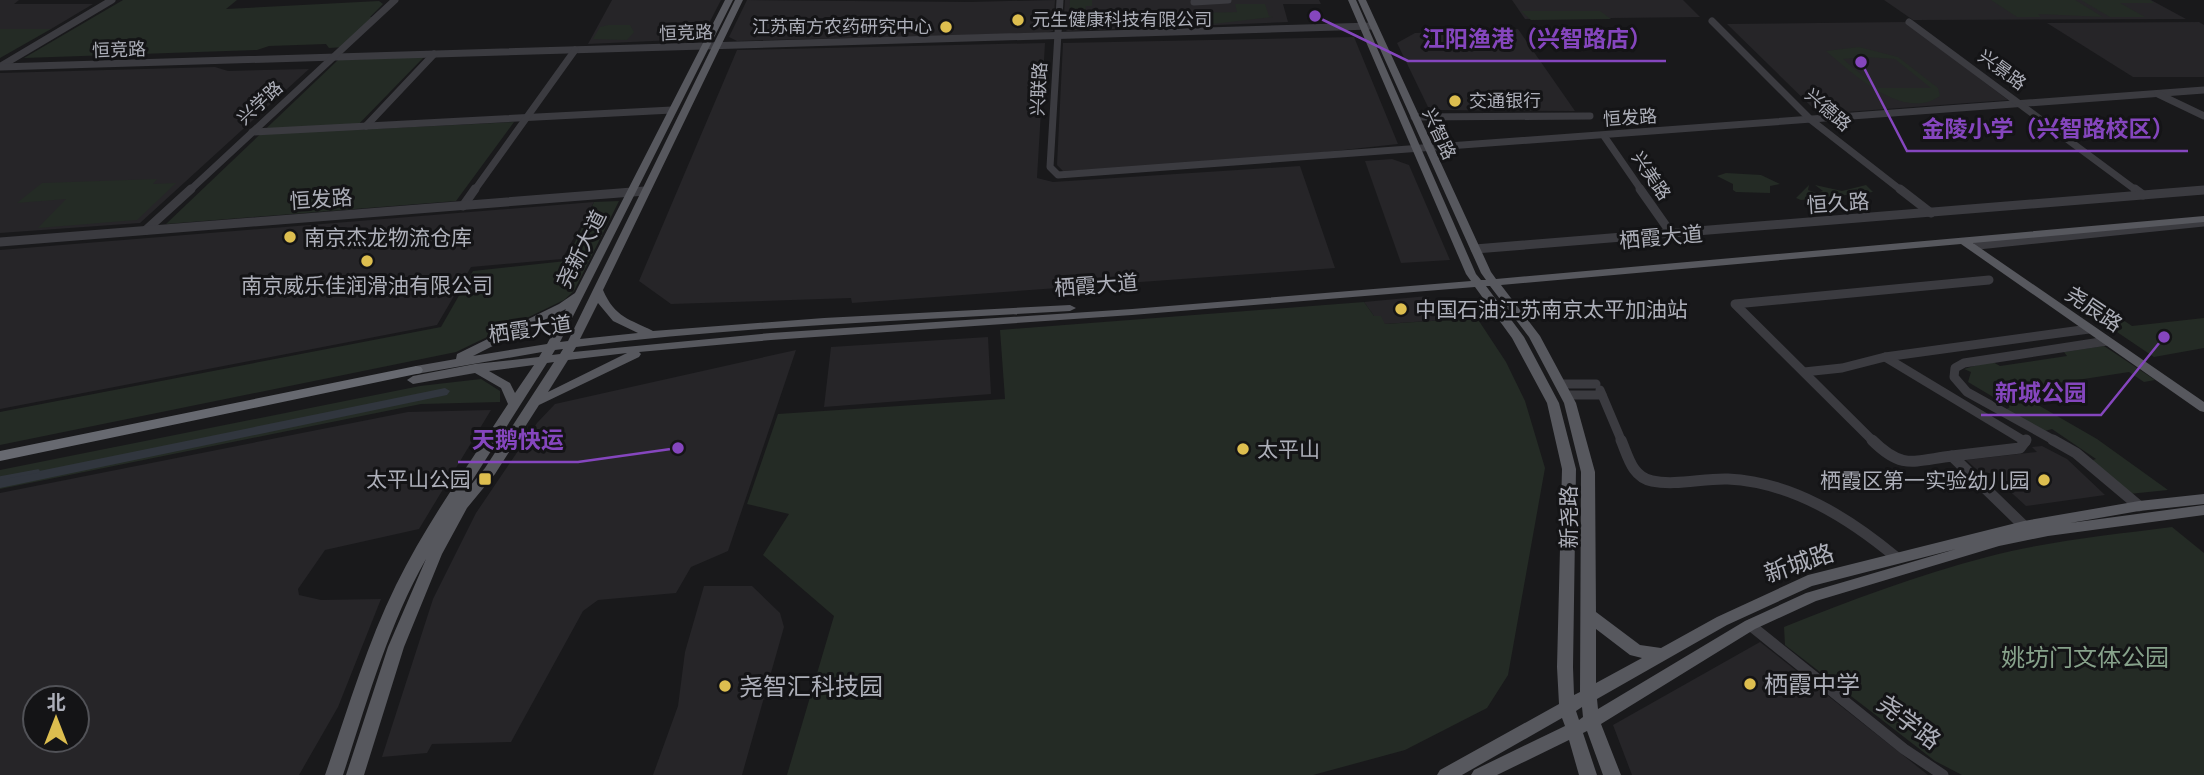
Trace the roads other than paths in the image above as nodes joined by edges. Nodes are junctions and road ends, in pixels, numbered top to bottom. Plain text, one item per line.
1 (112, 0) edge
2 (395, 0) edge
3 (729, 0) edge
4 (739, 0) edge
5 (1060, 0) edge
6 (1228, 0) edge
7 (1352, 0) edge
8 (1362, 0) edge
9 (1194, 2) dead end
10 (1712, 21) dead end
11 (1909, 22) dead end
12 (1367, 26) junction
13 (1058, 36) junction
14 (710, 46) junction
15 (575, 50) junction
16 (434, 54) junction
17 (333, 57) junction
18 (0, 67) edge
19 (2204, 90) edge
20 (2157, 93) junction
21 (2020, 103) junction
22 (672, 110) junction
23 (1590, 116) dead end
24 (2204, 116) edge
25 (527, 117) junction
26 (1414, 117) junction
27 (1811, 120) junction
28 (366, 126) junction
29 (252, 132) junction
30 (1604, 136) junction
31 (1416, 149) junction
32 (1429, 149) junction
33 (1058, 175) joint
34 (2204, 190) edge
35 (645, 191) junction
36 (631, 193) junction
37 (2143, 195) junction
38 (463, 206) junction
39 (2204, 212) edge
40 (1931, 213) junction
41 (2204, 221) edge
42 (146, 230) junction
43 (1671, 233) junction
44 (0, 242) edge
45 (1971, 242) junction
46 (1475, 249) junction
47 (1481, 277) junction
48 (1989, 280) dead end
49 (581, 292) junction
50 (599, 292) junction
51 (2089, 329) junction
52 (663, 333) junction
53 (2107, 341) junction
54 (670, 345) junction
55 (569, 349) junction
56 (550, 352) junction
57 (1885, 356) junction
58 (448, 363) junction
59 (475, 368) junction
60 (1804, 372) junction
61 (414, 375) junction
62 (1563, 389) junction
63 (2204, 398) edge
64 (534, 403) junction
65 (514, 404) junction
66 (2204, 408) edge
67 (0, 456) edge
68 (1952, 456) junction
69 (0, 465) edge
70 (2204, 499) edge
71 (2139, 506) junction
72 (2204, 510) edge
73 (2024, 526) junction
74 (1897, 558) junction
75 (1588, 615) junction
76 (1750, 625) junction
77 (1663, 654) junction
78 (1588, 696) junction
79 (1567, 708) junction
80 (1592, 721) junction
81 (1572, 731) junction
82 (334, 775) edge
83 (355, 775) edge
84 (1446, 775) edge
85 (1480, 775) edge
86 (1588, 775) edge
87 (1612, 775) edge
88 (1943, 775) edge

1 - 18 street
2 - 17 street, 兴学路
3 - 14 main road, 尧新大道
4 - 14 main road, 尧新大道
5 - 13 street, 兴联路
6 - 9 street
7 - 12 main road, 兴智路
8 - 12 main road, 兴智路
10 - 27 street, 兴德路
11 - 21 street, 兴景路
12 - 13 street, 恒竞路
12 - 26 main road, 兴智路
12 - 31 main road, 兴智路
13 - 14 street, 恒竞路
13 - 33 street, 兴联路
14 - 15 street, 恒竞路
14 - 22 main road, 尧新大道
14 - 35 main road, 尧新大道
15 - 16 street, 恒竞路
15 - 25 street
16 - 17 street, 恒竞路
16 - 28 street
17 - 18 street, 恒竞路
17 - 29 street, 兴学路
19 - 20 street, 恒发路
20 - 21 street, 恒发路
20 - 24 street
21 - 27 street, 恒发路
21 - 37 street, 兴景路
22 - 25 street
22 - 36 main road, 尧新大道
23 - 26 street, 恒发路
25 - 28 street
25 - 38 street
26 - 32 main road, 兴智路
27 - 30 street, 恒发路
27 - 40 street, 兴德路
28 - 29 street
29 - 42 street, 兴学路
30 - 32 street, 恒发路
30 - 43 street, 兴美路
31 - 32 street, 恒发路
31 - 33 street, 恒发路
31 - 47 main road, 兴智路
32 - 46 main road, 兴智路
34 - 37 street, 恒久路
35 - 36 street, 恒发路
35 - 50 main road, 尧新大道
36 - 38 street, 恒发路
36 - 49 main road, 尧新大道
37 - 40 street, 恒久路
38 - 42 street, 恒发路
39 - 47 main road, 栖霞大道
40 - 43 street, 恒久路
41 - 45 main road, 栖霞大道
42 - 44 street, 恒发路
43 - 46 street, 恒久路
45 - 47 main road, 栖霞大道
45 - 51 main road, 尧辰路
45 - 63 main road, 尧辰路
46 - 47 main road, 兴智路
47 - 52 main road, 栖霞大道
47 - 54 main road, 栖霞大道
47 - 62 main road, 新尧路
47 - 79 main road, 新尧路
48 - 60 street
49 - 56 main road, 尧新大道
49 - 58 main road
50 - 52 main road
50 - 55 main road, 尧新大道
51 - 53 main road, 尧辰路
51 - 57 street
52 - 55 main road, 栖霞大道
53 - 66 main road, 尧辰路
53 - 71 street
54 - 55 main road, 栖霞大道
54 - 64 main road
55 - 56 main road, 栖霞大道
55 - 64 main road, 尧新大道
56 - 58 main road, 栖霞大道
56 - 59 main road, 栖霞大道
56 - 65 main road, 尧新大道
57 - 60 street
57 - 68 street
58 - 61 main road, 栖霞大道
59 - 61 main road, 栖霞大道
59 - 65 main road
60 - 68 street
61 - 67 highway, 栖霞大道
61 - 69 highway, 栖霞大道
62 - 74 street
62 - 75 main road, 新尧路
64 - 83 main road, 尧新大道
65 - 82 main road, 尧新大道
68 - 73 street
70 - 71 main road, 新城路
71 - 73 main road, 新城路
72 - 76 main road, 新城路
73 - 74 main road, 新城路
74 - 77 main road, 新城路
75 - 77 main road
75 - 78 main road, 新尧路
76 - 80 main road, 新城路
76 - 88 street, 尧学路
77 - 78 main road, 新城路
78 - 79 main road, 新城路
78 - 80 main road, 新尧路
79 - 81 main road, 新尧路
79 - 84 main road, 新城路
80 - 81 main road, 新城路
80 - 87 main road, 新尧路
81 - 85 main road, 新城路
81 - 86 main road, 新尧路

